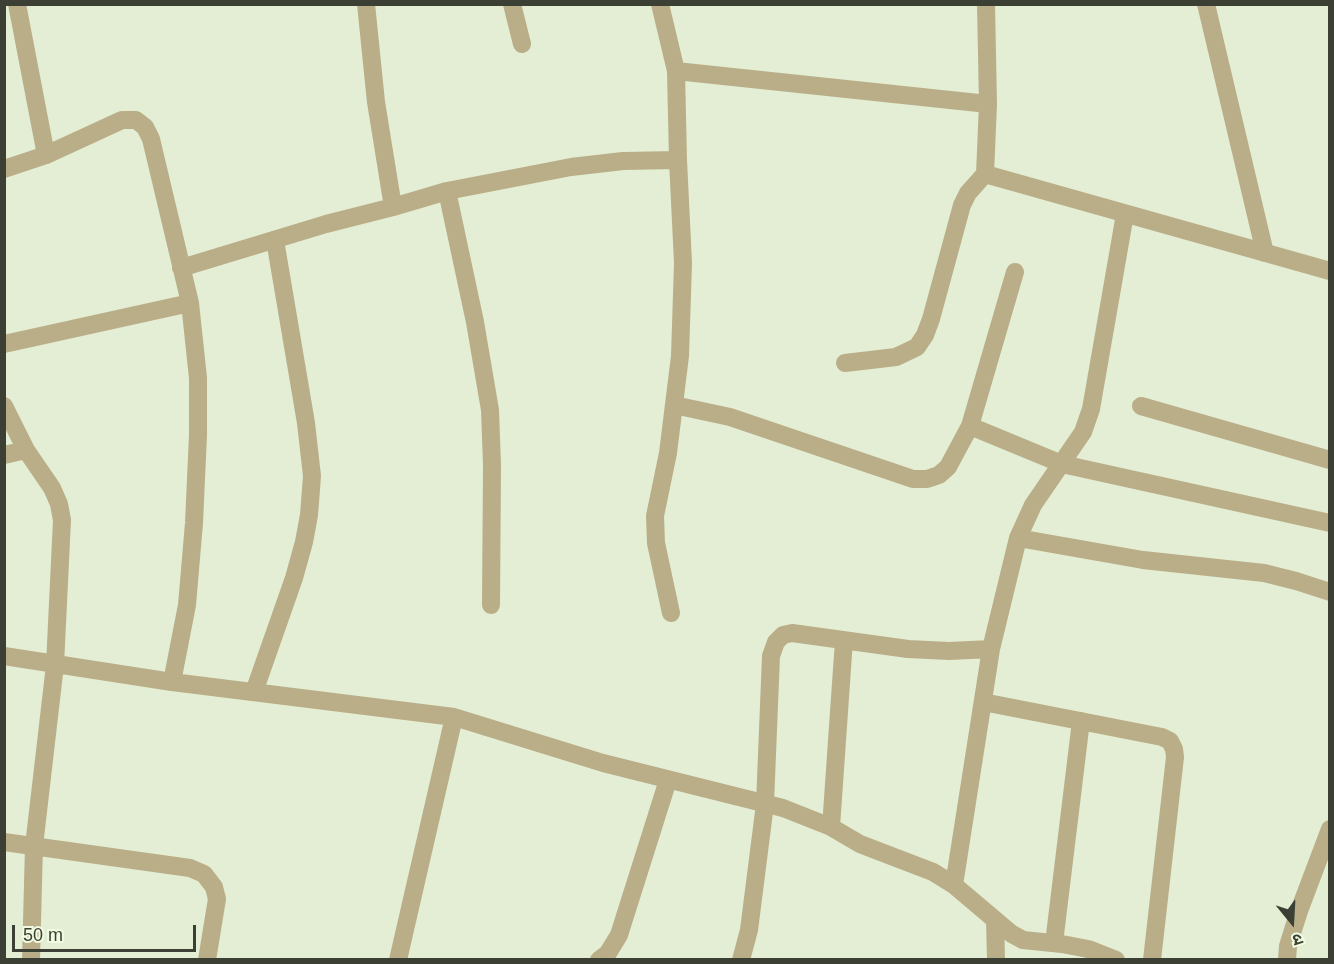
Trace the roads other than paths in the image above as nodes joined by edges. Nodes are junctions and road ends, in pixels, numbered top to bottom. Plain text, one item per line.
1 (17, 4) edge
2 (366, 4) edge
3 (512, 4) edge
4 (660, 4) edge
5 (986, 4) edge
6 (1206, 4) edge
7 (522, 44) dead end
8 (676, 71) junction
9 (988, 104) junction
10 (46, 155) junction
11 (678, 160) junction
12 (4, 169) edge
13 (984, 174) junction
14 (447, 191) junction
15 (393, 207) junction
16 (1125, 214) junction
17 (275, 240) junction
18 (1264, 253) junction
19 (182, 268) junction
20 (1329, 271) edge
21 (1015, 272) dead end
22 (190, 303) junction
23 (4, 344) edge
24 (845, 363) dead end
25 (674, 405) junction
26 (4, 406) edge
27 (1141, 406) dead end
28 (970, 426) junction
29 (26, 450) junction
30 (4, 455) edge
31 (1329, 460) edge
32 (1062, 464) junction
33 (1329, 523) edge
34 (1018, 538) junction
35 (1329, 592) edge
36 (491, 605) dead end
37 (671, 613) dead end
38 (844, 640) junction
39 (991, 649) junction
40 (4, 656) edge
41 (55, 665) junction
42 (172, 682) junction
43 (254, 692) junction
44 (982, 702) junction
45 (454, 717) junction
46 (1081, 721) junction
47 (668, 780) junction
48 (765, 804) junction
49 (831, 827) junction
50 (1329, 830) edge
51 (4, 842) edge
52 (34, 846) junction
53 (1323, 868) edge
54 (954, 885) junction
55 (995, 920) junction
56 (1054, 943) junction
57 (31, 960) edge
58 (207, 960) edge
59 (398, 960) edge
60 (599, 960) edge
61 (741, 960) edge
62 (996, 960) edge
63 (1116, 960) edge
64 (1152, 960) edge
65 (1287, 960) edge

1 - 10 street
2 - 15 street
3 - 7 street
4 - 8 street
5 - 9 street
6 - 18 street
8 - 9 street
8 - 11 street
9 - 13 street
10 - 12 street
10 - 19 street
11 - 14 street
11 - 25 street
13 - 16 street
13 - 24 street
14 - 15 street
14 - 36 street
15 - 17 street
16 - 18 street
16 - 32 street
17 - 19 street
17 - 43 street
18 - 20 street
19 - 22 street
21 - 28 street
22 - 23 street
22 - 42 street
25 - 28 street
25 - 37 street
26 - 29 street
27 - 31 street
28 - 32 street
29 - 30 street
29 - 41 street
32 - 33 street
32 - 34 street
34 - 35 street
34 - 39 street
38 - 39 street
38 - 48 street
38 - 49 street
39 - 44 street
40 - 41 street
41 - 42 street
41 - 52 street
42 - 43 street
43 - 45 street
44 - 46 street
44 - 54 street
45 - 47 street
45 - 59 street
46 - 56 street
46 - 64 street
47 - 48 street
47 - 60 street
48 - 49 street
48 - 61 street
49 - 54 street
50 - 53 street
51 - 52 street
52 - 57 street
52 - 58 street
53 - 65 street
54 - 55 street
55 - 56 street
55 - 62 street
56 - 63 street

